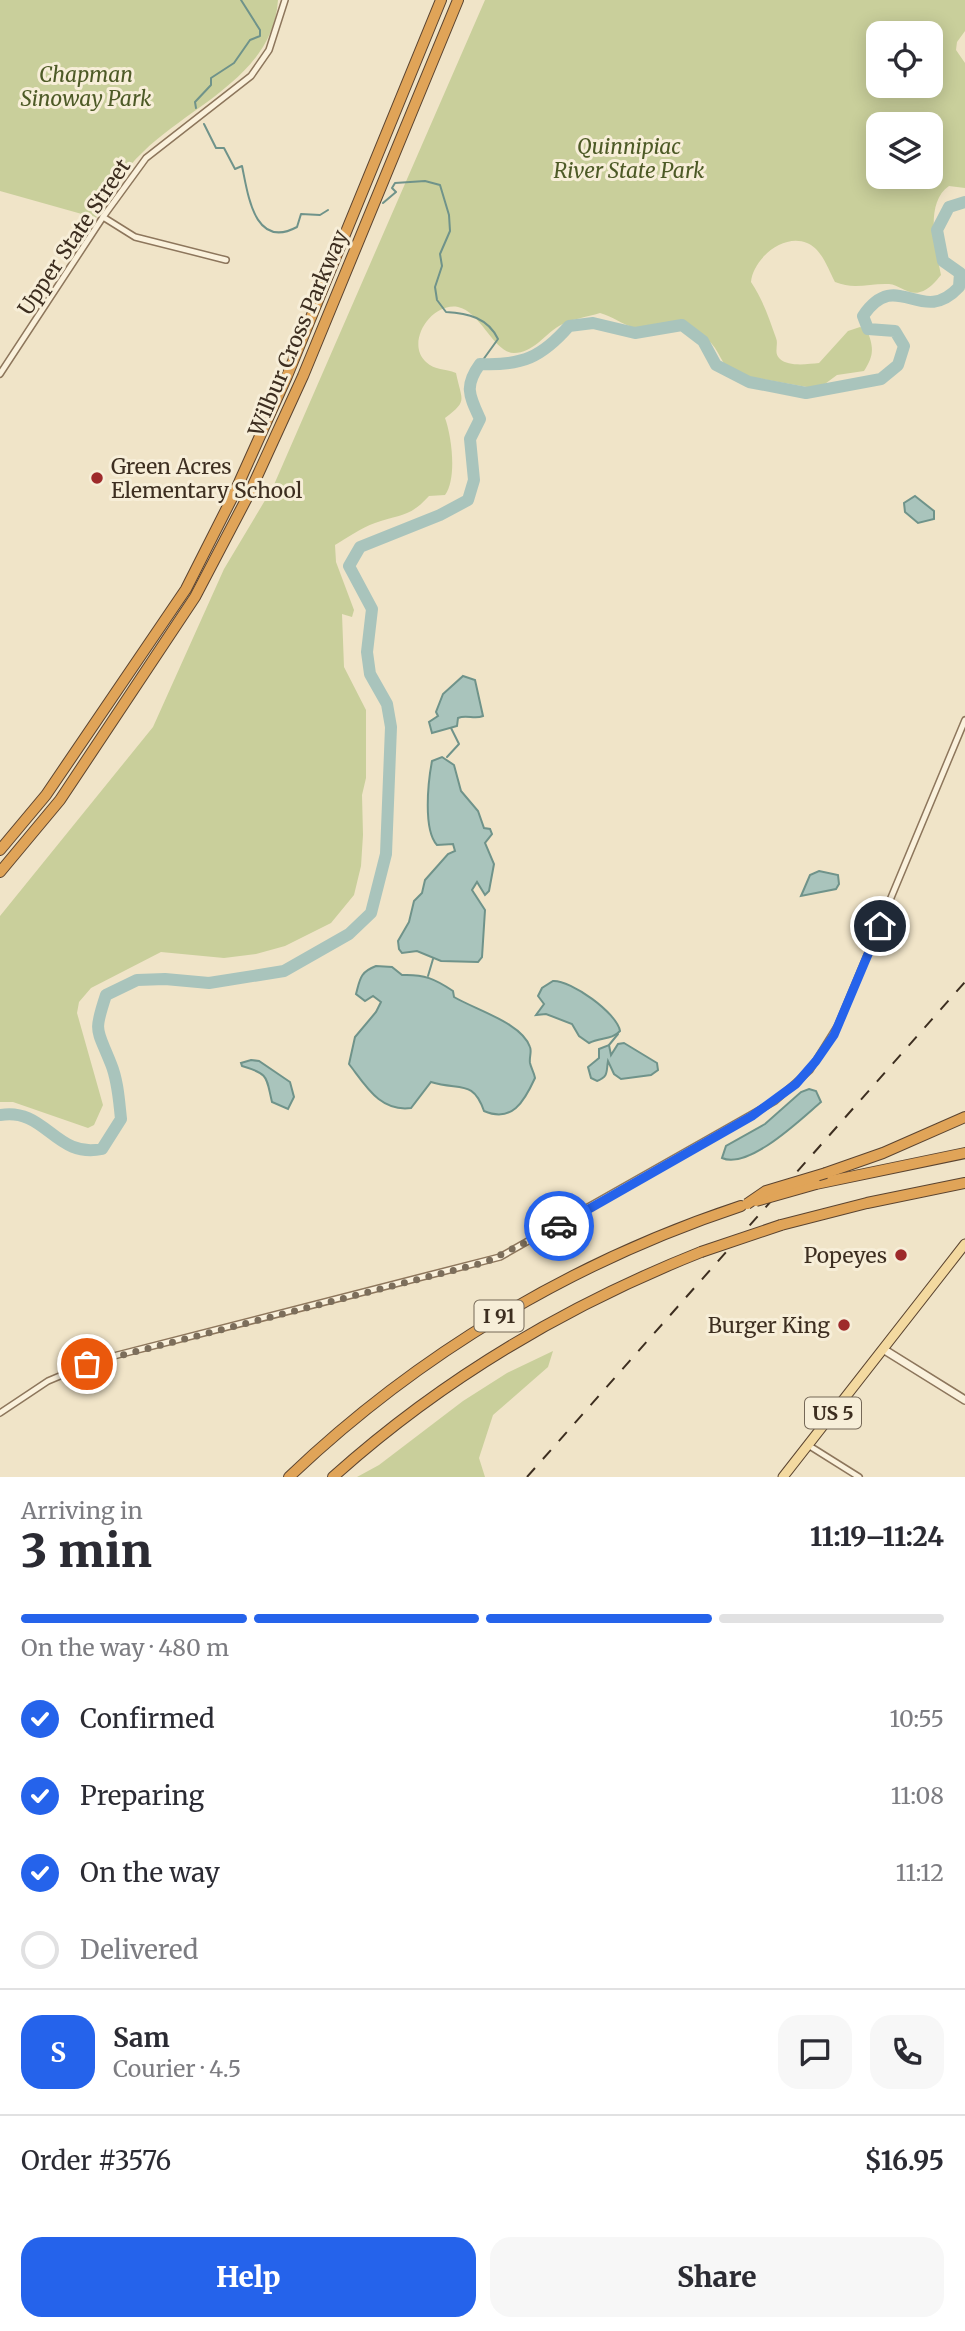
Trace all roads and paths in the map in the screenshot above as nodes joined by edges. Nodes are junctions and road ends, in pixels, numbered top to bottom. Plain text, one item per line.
1 (285, 0) edge
2 (441, 0) edge
3 (458, 0) edge
4 (103, 217) junction
5 (226, 260) dead end
6 (0, 374) edge
7 (965, 720) edge
8 (0, 850) edge
9 (0, 872) edge
10 (965, 1116) edge
11 (965, 1153) edge
12 (965, 1183) edge
13 (744, 1205) junction
14 (965, 1244) edge
15 (883, 1349) junction
16 (965, 1400) edge
17 (0, 1412) edge
18 (808, 1445) junction
19 (289, 1477) edge
20 (333, 1477) edge
21 (783, 1477) edge
22 (859, 1477) edge

1 - 4 street, Upper State Street
2 - 8 highway, Wilbur Cross Parkway
3 - 9 highway, Wilbur Cross Parkway
4 - 5 street
4 - 6 street, Upper State Street
7 - 17 street
10 - 13 highway, bridge
11 - 13 highway, I 91, bridge
12 - 20 highway, I 91, bridge
13 - 19 highway, I 91
14 - 15 main road, US 5
15 - 16 street
15 - 18 main road, US 5
18 - 21 main road, US 5
18 - 22 street

